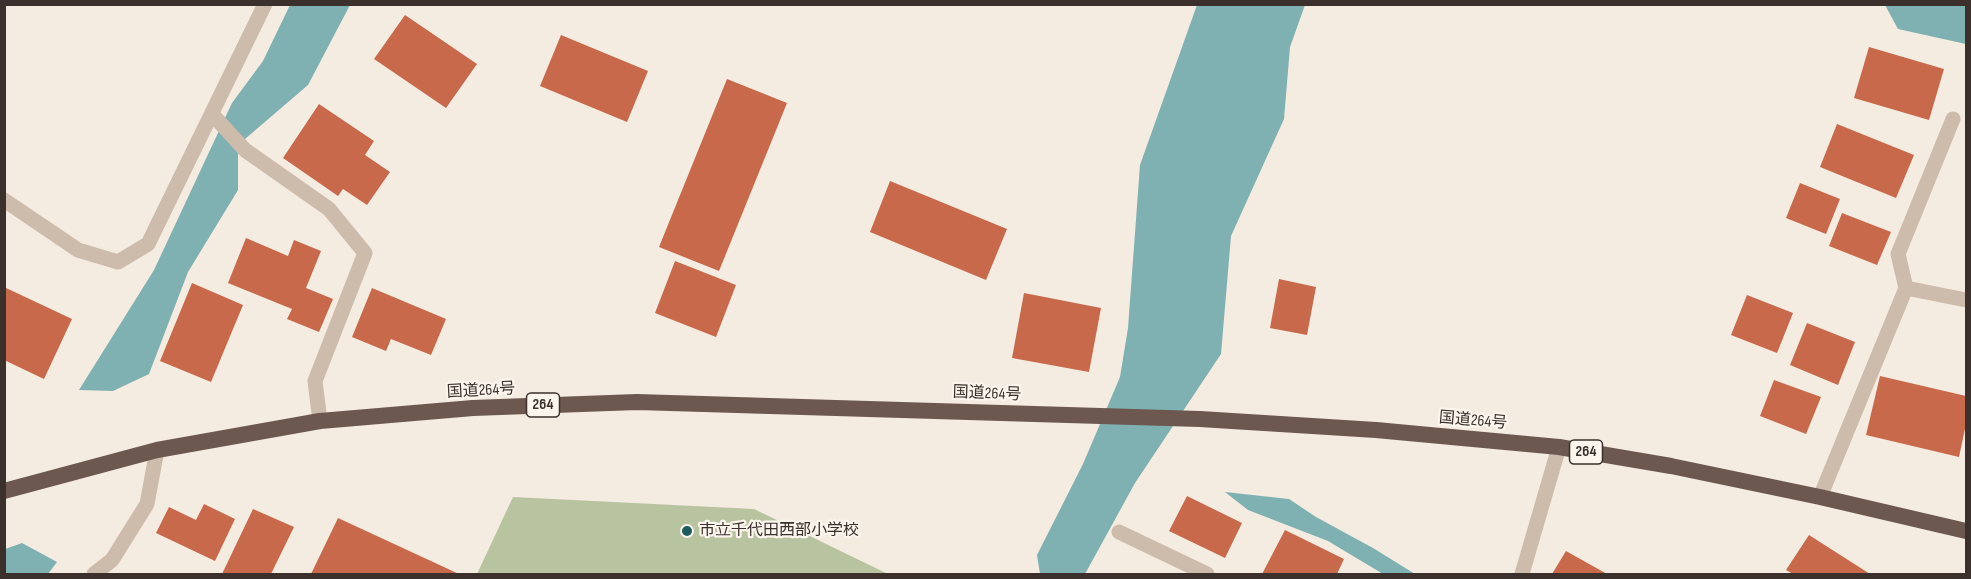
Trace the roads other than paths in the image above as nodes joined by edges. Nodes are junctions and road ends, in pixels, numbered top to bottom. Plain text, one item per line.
1 (265, 4) edge
2 (212, 114) junction
3 (1953, 119) dead end
4 (4, 200) edge
5 (1906, 288) junction
6 (1966, 300) edge
7 (320, 421) junction
8 (1559, 447) junction
9 (157, 450) junction
10 (4, 491) edge
11 (1820, 496) junction
12 (1966, 531) edge
13 (1119, 532) dead end
14 (94, 574) edge
15 (1206, 574) edge
16 (1522, 574) edge

1 - 2 street
2 - 4 street
2 - 7 street
3 - 5 street
5 - 6 street
5 - 11 street
7 - 8 highway, 国道264号 / 264
7 - 9 highway, 国道264号 / 264
8 - 11 highway, 国道264号 / 264
8 - 16 street
9 - 10 highway, 国道264号 / 264
9 - 14 street
11 - 12 highway, 国道264号 / 264
13 - 15 street

